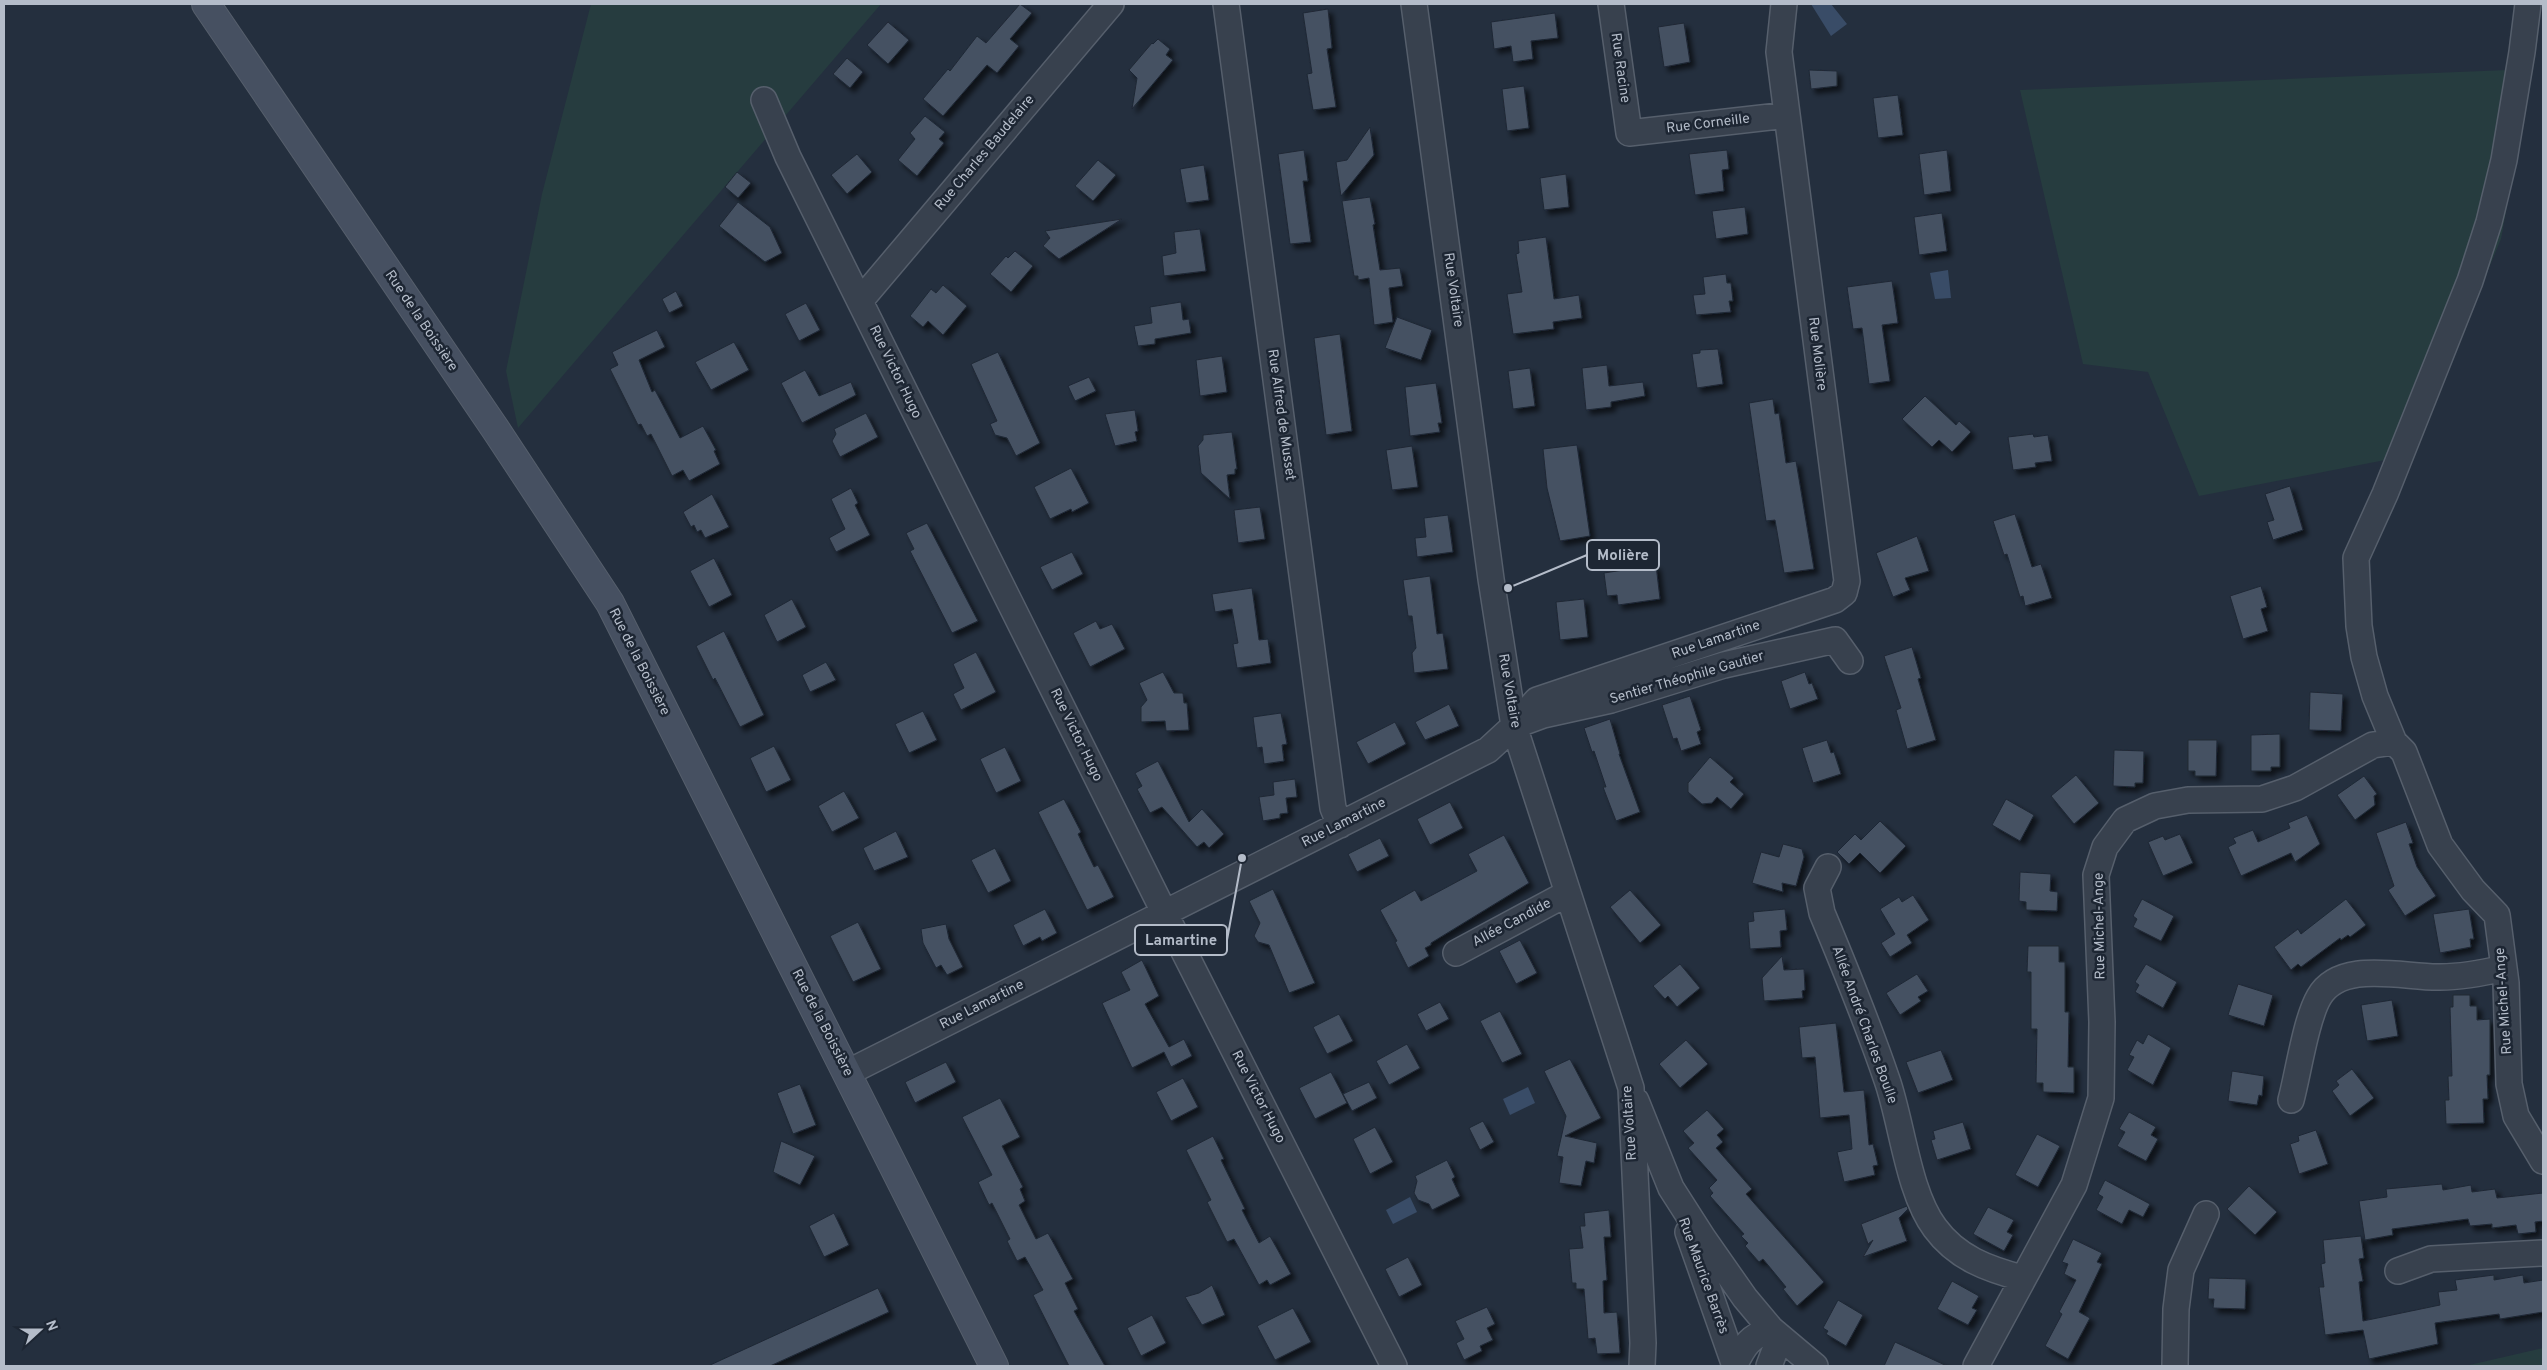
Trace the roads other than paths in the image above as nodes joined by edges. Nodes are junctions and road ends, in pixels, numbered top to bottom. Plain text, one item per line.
1 (206, 4) edge
2 (1111, 4) edge
3 (1226, 4) edge
4 (1414, 4) edge
5 (1611, 4) edge
6 (1784, 4) edge
7 (2528, 4) edge
8 (764, 100) dead end
9 (1787, 115) junction
10 (1629, 133) joint
11 (860, 301) junction
12 (1844, 593) joint
13 (1850, 661) dead end
14 (1590, 694) junction
15 (1514, 726) junction
16 (2394, 742) junction
17 (1340, 825) junction
18 (1828, 867) dead end
19 (1568, 893) junction
20 (1164, 912) junction
21 (1456, 953) dead end
22 (2504, 968) junction
23 (847, 1073) junction
24 (1631, 1088) junction
25 (2291, 1100) dead end
26 (2543, 1161) edge
27 (1672, 1188) junction
28 (2206, 1214) dead end
29 (2543, 1253) edge
30 (2398, 1271) dead end
31 (2022, 1278) junction
32 (1774, 1331) junction
33 (1735, 1365) edge
34 (994, 1366) edge
35 (1394, 1366) edge
36 (1642, 1366) edge
37 (1769, 1366) edge
38 (1815, 1366) edge
39 (1976, 1366) edge
40 (2175, 1366) edge

1 - 23 main road, Rue de la Boissière
2 - 11 street, Rue Charles Baudelaire
3 - 17 street, Rue Alfred de Musset
4 - 15 street, Rue Voltaire
5 - 10 street, Rue Racine
6 - 9 street, Rue Molière
7 - 16 street
8 - 11 street, Rue Victor Hugo
9 - 10 street, Rue Corneille
9 - 12 street, Rue Molière
11 - 20 street, Rue Victor Hugo
12 - 14 street, Rue Lamartine
13 - 14 street, Sentier Théophile Gautier
14 - 15 street, Sentier Théophile Gautier
15 - 17 street, Rue Lamartine
15 - 19 street, Rue Voltaire
16 - 22 street, Rue Michel-Ange
16 - 31 street, Rue Michel-Ange
17 - 20 street, Rue Lamartine
18 - 31 street, Allée André Charles Boulle
19 - 21 street, Allée Candide
19 - 24 street, Rue Voltaire
20 - 23 street, Rue Lamartine
20 - 35 street, Rue Victor Hugo
22 - 25 street
22 - 26 street, Rue Michel-Ange
23 - 34 main road, Rue de la Boissière
24 - 27 street
24 - 36 street, Rue Voltaire
27 - 32 street
27 - 33 street, Rue Maurice Barrès
28 - 40 street
29 - 30 street
31 - 39 street, Rue Michel-Ange
32 - 33 street, Rue Maurice Barrès
32 - 37 street
32 - 38 street

